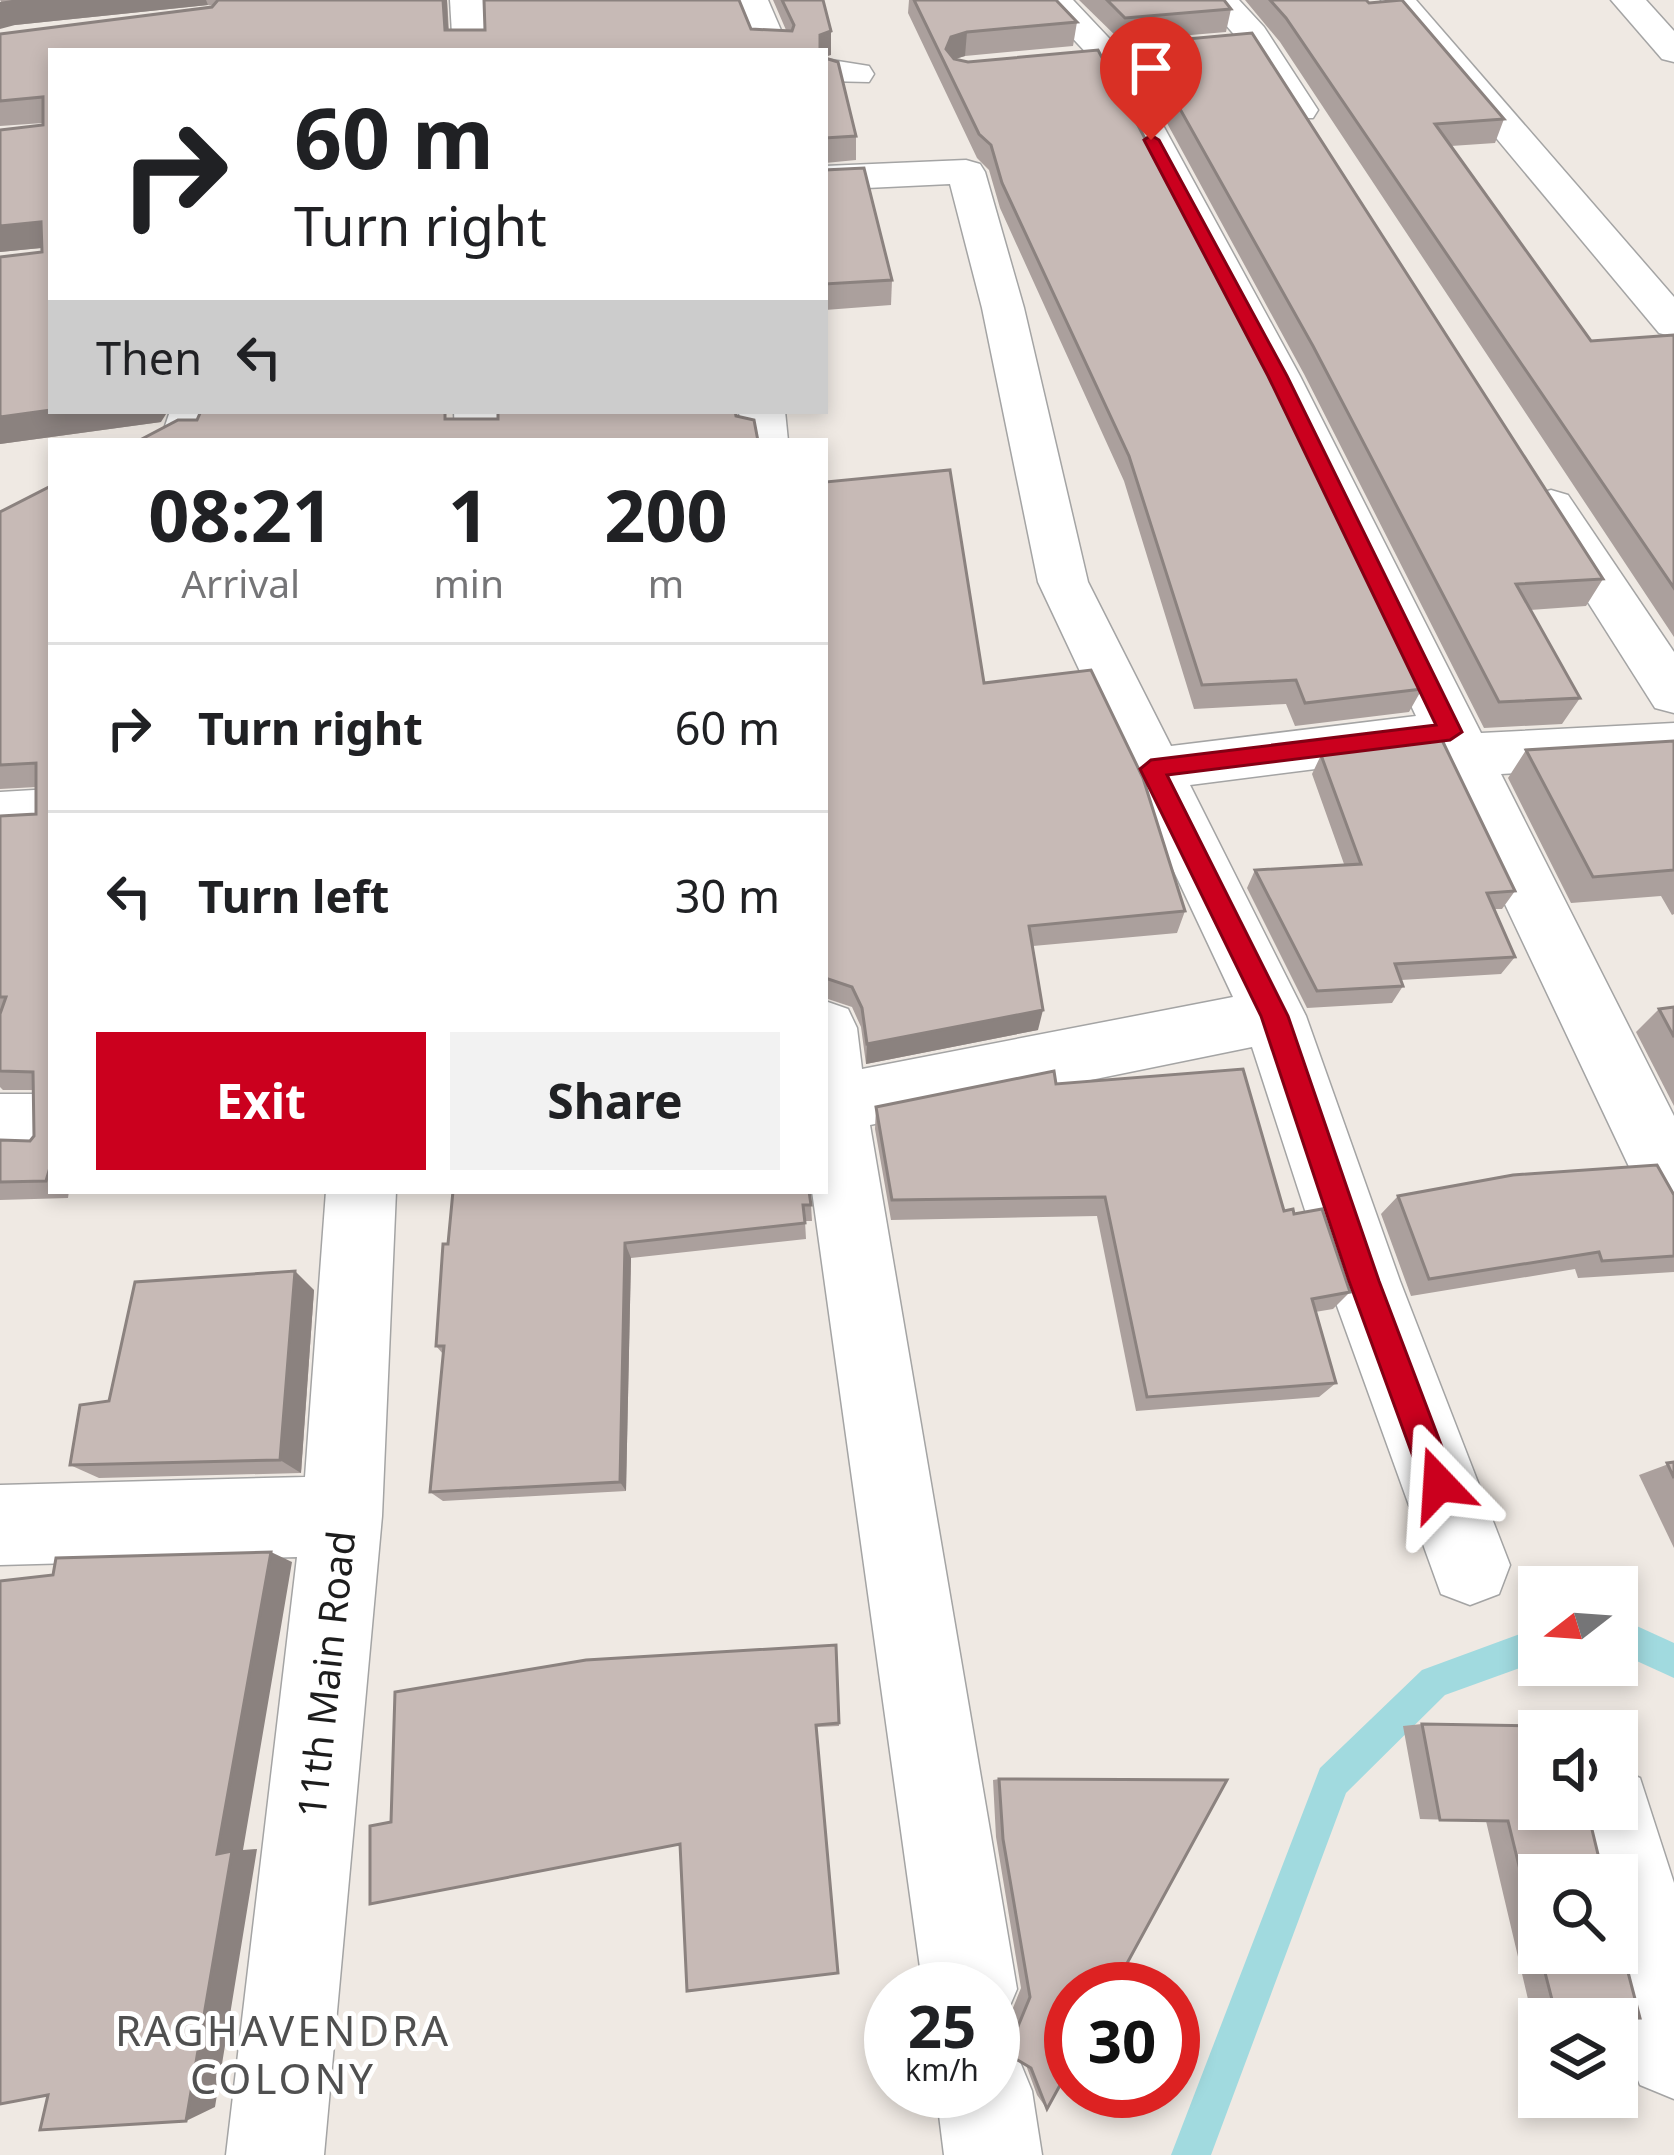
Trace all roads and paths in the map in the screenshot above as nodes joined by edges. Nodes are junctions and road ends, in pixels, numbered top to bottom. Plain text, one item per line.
1 (467, 0) edge
2 (751, 0) edge
3 (1054, 0) edge
4 (1221, 0) edge
5 (1399, 0) edge
6 (1628, 0) edge
7 (470, 48) edge
8 (772, 48) edge
9 (1674, 52) edge
10 (1322, 145) edge
11 (828, 178) edge
12 (1674, 324) edge
13 (1532, 477) edge
14 (1674, 694) edge
15 (1458, 743) junction
16 (1674, 743) edge
17 (1151, 769) junction
18 (48, 812) edge
19 (0, 814) edge
20 (1274, 1016) junction
21 (829, 1104) edge
22 (0, 1124) edge
23 (48, 1124) edge
24 (1674, 1187) edge
25 (361, 1194) edge
26 (342, 1516) junction
27 (0, 1525) edge
28 (1470, 1565) dead end
29 (1615, 1830) edge
30 (966, 1962) edge
31 (1674, 2051) edge
32 (988, 2118) edge
33 (275, 2155) edge
34 (993, 2155) edge

1 - 7 street
2 - 8 street
3 - 15 street
4 - 10 street
5 - 12 street
6 - 9 street
11 - 17 street
13 - 14 street
15 - 16 street
15 - 17 street
15 - 24 street
17 - 20 street
18 - 19 street
20 - 21 street
20 - 28 street
21 - 30 street
22 - 23 street
25 - 26 street, 11th Main Road
26 - 27 street
26 - 33 street, 11th Main Road
29 - 31 street
32 - 34 street

